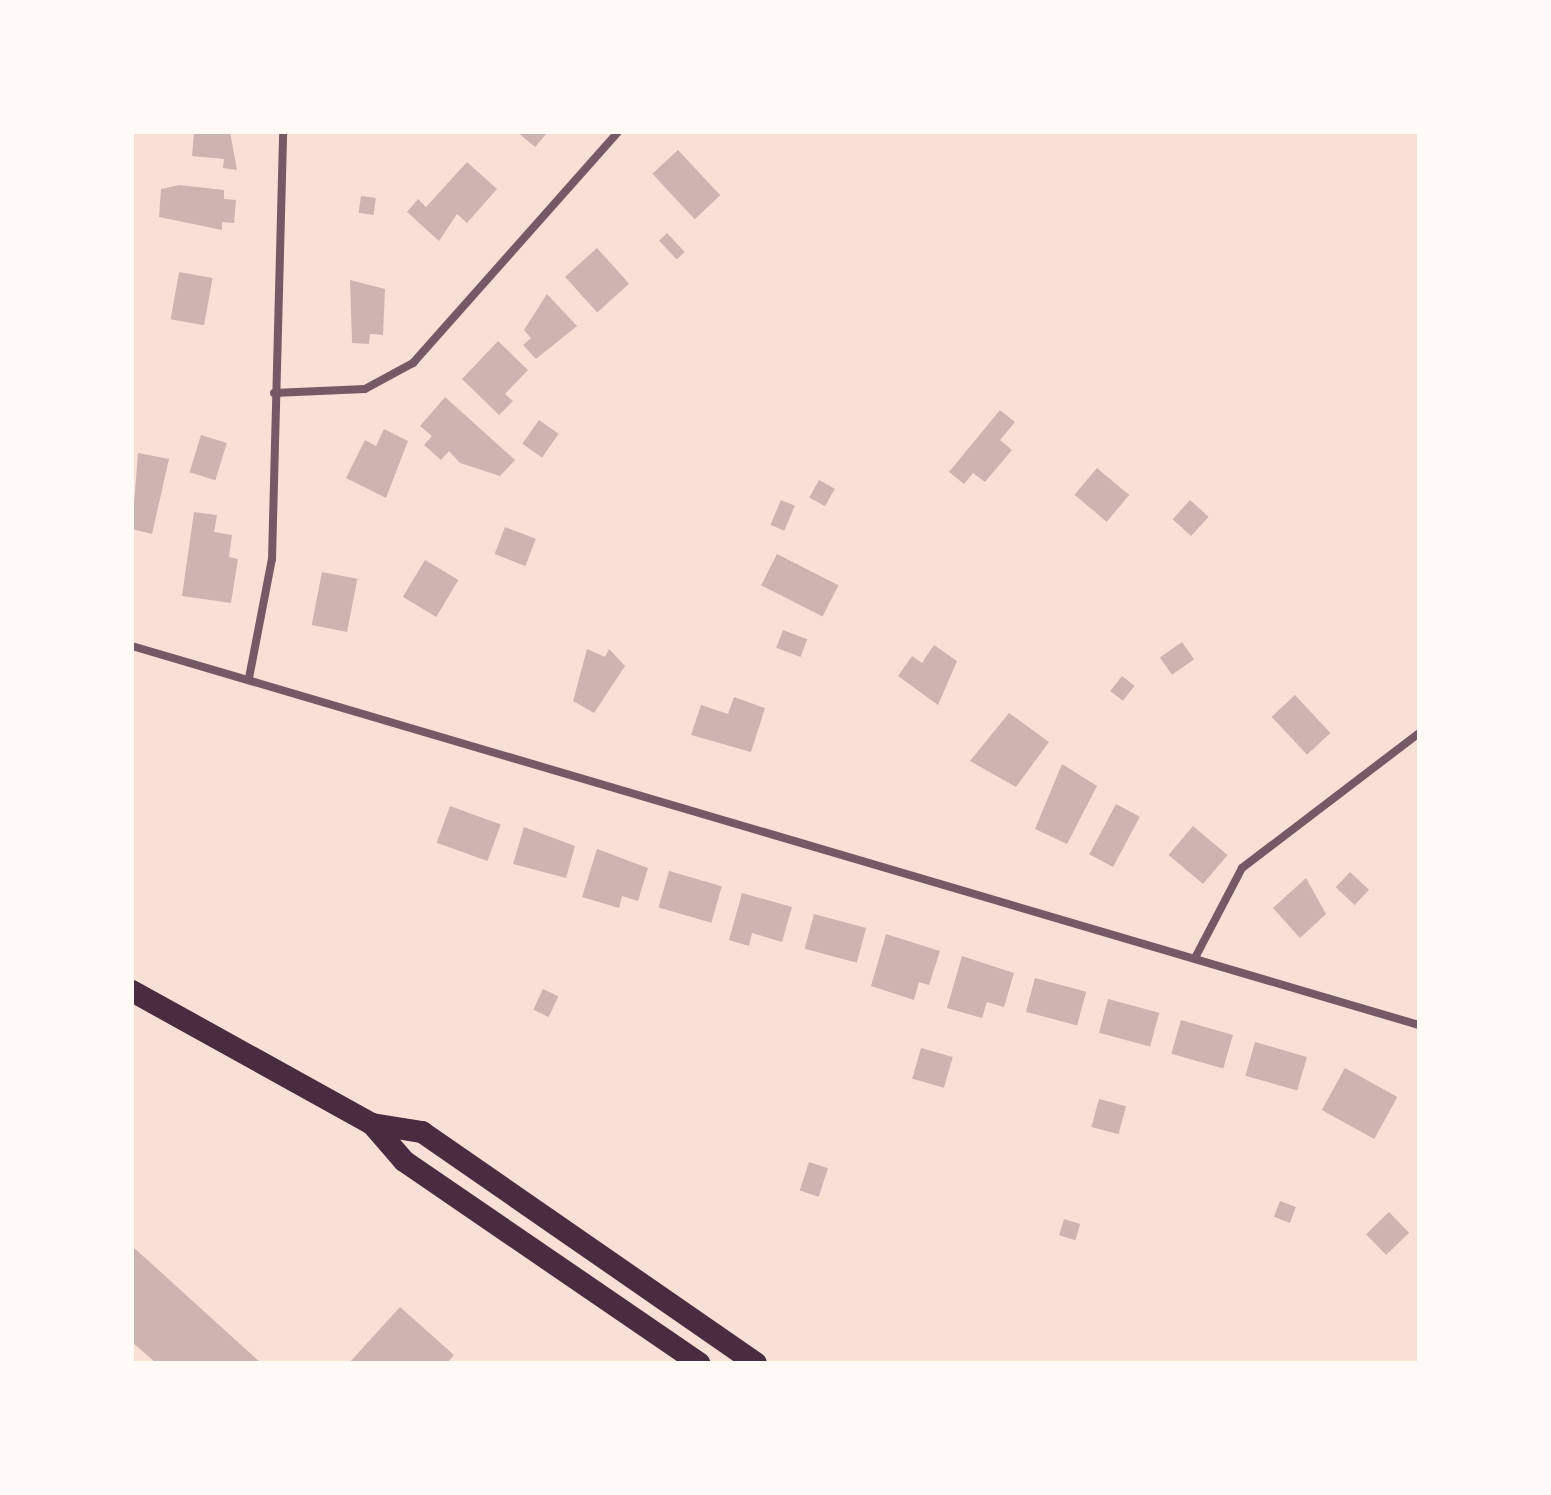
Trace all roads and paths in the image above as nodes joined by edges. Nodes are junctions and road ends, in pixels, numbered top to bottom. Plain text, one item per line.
1 (283, 132) edge
2 (618, 132) edge
3 (274, 393) junction
4 (132, 646) edge
5 (249, 678) junction
6 (1419, 733) edge
7 (1196, 956) junction
8 (132, 991) edge
9 (1419, 1025) edge
10 (372, 1124) junction
11 (699, 1363) edge
12 (756, 1363) edge

1 - 3 street
2 - 3 street
3 - 5 street
4 - 5 street
5 - 7 street
6 - 7 street
7 - 9 street
8 - 10 highway
10 - 11 highway
10 - 12 highway

